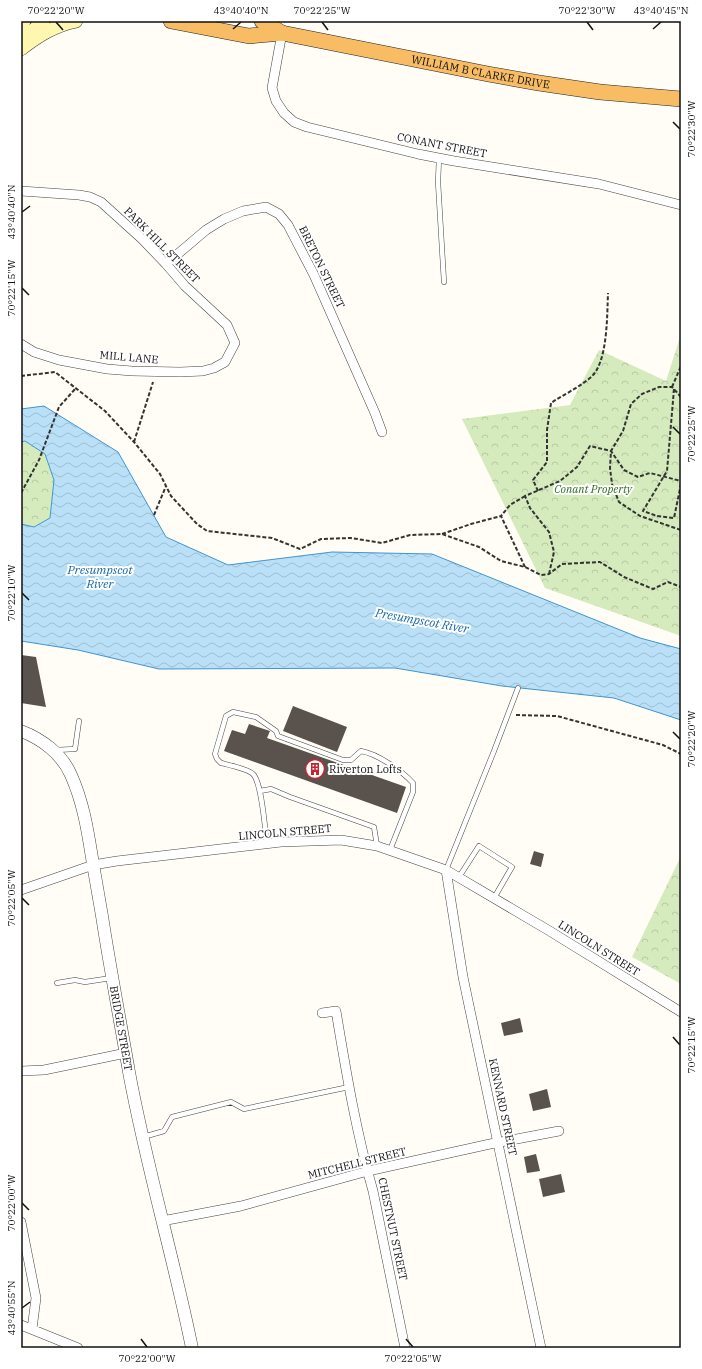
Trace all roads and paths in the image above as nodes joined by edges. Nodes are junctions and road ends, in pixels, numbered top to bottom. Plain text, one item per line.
1 (24, 21) edge
2 (42, 21) edge
3 (76, 21) edge
4 (171, 21) edge
5 (262, 21) edge
6 (21, 25) edge
7 (282, 33) junction
8 (21, 42) edge
9 (21, 49) edge
10 (681, 99) edge
11 (439, 158) junction
12 (21, 191) edge
13 (681, 205) edge
14 (166, 264) junction
15 (444, 282) dead end
16 (608, 293) dead end
17 (21, 344) edge
18 (231, 351) joint
19 (681, 366) edge
20 (156, 372) junction
21 (21, 376) edge
22 (76, 388) junction
23 (673, 388) junction
24 (681, 397) edge
25 (382, 432) dead end
26 (134, 442) junction
27 (611, 451) junction
28 (664, 476) junction
29 (681, 483) edge
30 (166, 486) junction
31 (538, 491) junction
32 (21, 493) edge
33 (525, 496) junction
34 (154, 515) dead end
35 (501, 516) junction
36 (681, 530) edge
37 (442, 534) junction
38 (525, 567) junction
39 (548, 574) junction
40 (681, 587) edge
41 (518, 688) dead end
42 (507, 715) junction
43 (79, 721) dead end
44 (21, 731) edge
45 (53, 750) junction
46 (681, 754) edge
47 (260, 791) junction
48 (267, 844) junction
49 (377, 846) junction
50 (390, 850) junction
51 (93, 865) junction
52 (446, 870) junction
53 (459, 878) junction
54 (21, 890) edge
55 (494, 898) junction
56 (112, 978) junction
57 (57, 983) dead end
58 (681, 1012) edge
59 (322, 1013) dead end
60 (126, 1053) junction
61 (21, 1072) edge
62 (349, 1087) junction
63 (559, 1131) dead end
64 (143, 1137) junction
65 (498, 1143) junction
66 (368, 1171) junction
67 (162, 1221) junction
68 (21, 1222) edge
69 (21, 1325) edge
70 (32, 1329) junction
71 (78, 1348) edge
72 (192, 1348) edge
73 (405, 1348) edge
74 (541, 1348) edge

1 - 6 main road
2 - 8 main road
3 - 9 main road
4 - 7 highway
5 - 7 highway
7 - 10 highway, WILLIAM B CLARKE DRIVE
7 - 11 street, CONANT STREET
11 - 13 street, CONANT STREET
11 - 15 lane
12 - 14 street, PARK HILL STREET
14 - 18 street, PARK HILL STREET
14 - 25 street, BRETON STREET
16 - 31 path
17 - 20 street, MILL LANE
18 - 20 street, MILL LANE
19 - 23 path
20 - 26 path
21 - 22 path
22 - 26 path
22 - 32 path
23 - 24 path
23 - 27 path
23 - 28 path
26 - 30 path
27 - 28 path
27 - 31 path
27 - 36 path
28 - 29 path
28 - 29 path
30 - 34 path
30 - 37 path
31 - 33 path
33 - 35 path
33 - 39 path
35 - 37 path
35 - 38 path
37 - 38 path
38 - 39 path
39 - 40 path
41 - 42 lane
42 - 46 path
42 - 52 lane
43 - 45 lane
44 - 45 street, BRIDGE STREET
45 - 51 street, BRIDGE STREET
47 - 48 lane
47 - 49 lane
47 - 50 lane
48 - 49 street, LINCOLN STREET
48 - 51 street, LINCOLN STREET
49 - 50 street, LINCOLN STREET
50 - 52 street, LINCOLN STREET
51 - 54 street, LINCOLN STREET
51 - 56 street, BRIDGE STREET
52 - 53 street, LINCOLN STREET
52 - 65 street, KENNARD STREET
53 - 55 street, LINCOLN STREET
53 - 55 lane
55 - 58 street, LINCOLN STREET
56 - 57 lane
56 - 60 street, BRIDGE STREET
59 - 62 street, CHESTNUT STREET
60 - 61 street
60 - 64 street, BRIDGE STREET
62 - 64 lane
62 - 66 street, CHESTNUT STREET
63 - 65 street, MITCHELL STREET
64 - 67 street, BRIDGE STREET
65 - 66 street, MITCHELL STREET
65 - 74 street, KENNARD STREET
66 - 67 street, MITCHELL STREET
66 - 73 street, CHESTNUT STREET
67 - 72 street, BRIDGE STREET
68 - 70 street
69 - 70 street
70 - 71 street

